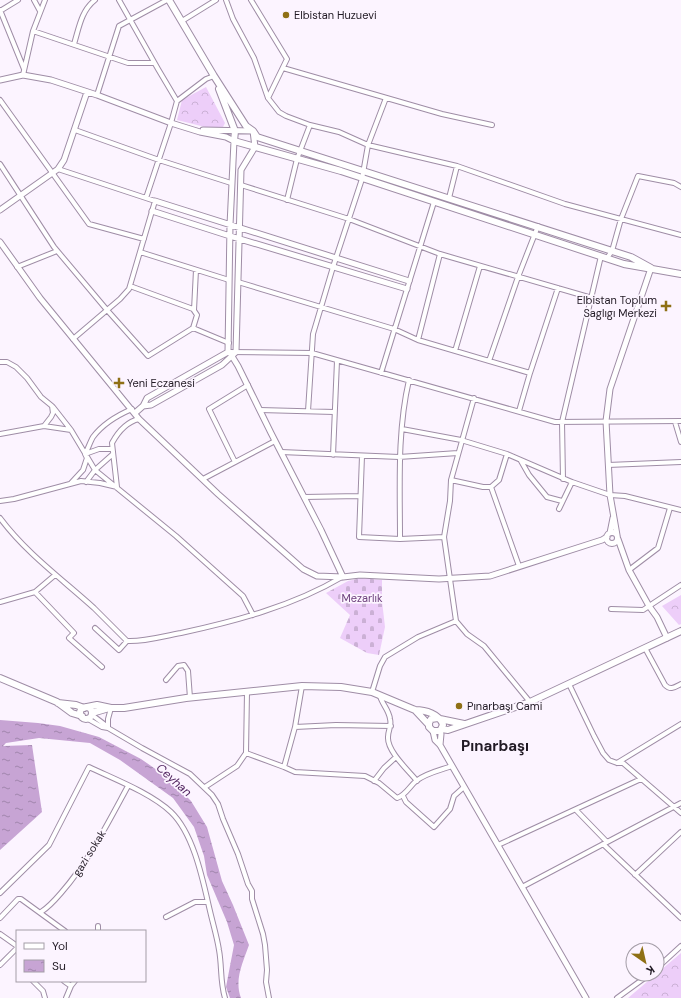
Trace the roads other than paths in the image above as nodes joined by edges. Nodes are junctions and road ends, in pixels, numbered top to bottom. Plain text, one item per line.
1 (18, 0) edge
2 (34, 0) edge
3 (44, 0) edge
4 (95, 0) edge
5 (119, 0) edge
6 (168, 0) edge
7 (216, 0) edge
8 (226, 0) edge
9 (251, 0) edge
10 (0, 11) edge
11 (40, 11) junction
12 (130, 20) junction
13 (182, 21) junction
14 (33, 31) junction
15 (74, 44) junction
16 (109, 56) junction
17 (154, 63) junction
18 (283, 68) junction
19 (24, 72) junction
20 (214, 76) junction
21 (0, 80) edge
22 (88, 92) junction
23 (97, 95) junction
24 (268, 98) junction
25 (386, 98) junction
26 (0, 100) edge
27 (177, 101) junction
28 (171, 123) junction
29 (310, 125) junction
30 (492, 125) dead end
31 (75, 130) junction
32 (235, 131) junction
33 (253, 131) junction
34 (234, 141) junction
35 (368, 145) junction
36 (255, 147) junction
37 (300, 151) junction
38 (297, 159) junction
39 (159, 160) junction
40 (0, 164) edge
41 (457, 166) junction
42 (58, 169) junction
43 (364, 171) junction
44 (52, 174) junction
45 (362, 179) junction
46 (231, 183) junction
47 (241, 185) junction
48 (681, 187) edge
49 (21, 195) junction
50 (146, 198) junction
51 (449, 198) junction
52 (287, 200) junction
53 (155, 201) junction
54 (434, 202) junction
55 (0, 210) edge
56 (152, 211) junction
57 (621, 218) junction
58 (349, 219) junction
59 (230, 225) junction
60 (538, 226) junction
61 (239, 228) junction
62 (536, 234) junction
63 (681, 235) edge
64 (230, 236) junction
65 (144, 239) junction
66 (239, 239) junction
67 (0, 242) edge
68 (420, 246) junction
69 (57, 251) junction
70 (612, 251) junction
71 (140, 252) junction
72 (440, 254) junction
73 (336, 257) junction
74 (604, 257) junction
75 (480, 266) junction
76 (17, 267) junction
77 (333, 267) junction
78 (651, 268) junction
79 (196, 270) junction
80 (681, 274) edge
81 (518, 277) junction
82 (229, 280) junction
83 (410, 281) junction
84 (238, 282) junction
85 (130, 286) junction
86 (558, 288) junction
87 (407, 289) junction
88 (592, 298) junction
89 (321, 307) junction
90 (107, 310) junction
91 (194, 310) junction
92 (193, 328) junction
93 (394, 329) junction
94 (73, 339) junction
95 (418, 340) junction
96 (229, 343) junction
97 (456, 351) junction
98 (232, 353) junction
99 (312, 353) junction
100 (337, 361) junction
101 (0, 362) edge
102 (489, 362) junction
103 (381, 372) junction
104 (530, 373) junction
105 (409, 380) junction
106 (248, 385) junction
107 (474, 398) junction
108 (52, 406) junction
109 (143, 406) junction
110 (260, 410) junction
111 (133, 411) junction
112 (308, 411) junction
113 (519, 411) junction
114 (334, 412) junction
115 (139, 419) junction
116 (681, 421) edge
117 (562, 422) junction
118 (606, 422) junction
119 (675, 422) junction
120 (44, 426) junction
121 (402, 429) junction
122 (71, 430) junction
123 (0, 434) edge
124 (461, 440) junction
125 (275, 441) junction
126 (681, 442) edge
127 (113, 452) junction
128 (281, 452) junction
129 (458, 453) junction
130 (85, 454) junction
131 (507, 454) junction
132 (333, 455) junction
133 (362, 456) junction
134 (399, 457) junction
135 (521, 461) junction
136 (235, 462) junction
137 (681, 462) edge
138 (608, 465) junction
139 (95, 470) junction
140 (202, 479) junction
141 (563, 479) junction
142 (451, 480) junction
143 (86, 482) junction
144 (572, 482) junction
145 (70, 484) junction
146 (117, 487) junction
147 (491, 487) junction
148 (610, 495) junction
149 (360, 496) junction
150 (304, 497) junction
151 (0, 501) edge
152 (562, 501) junction
153 (670, 508) junction
154 (559, 509) dead end
155 (681, 510) edge
156 (613, 515) junction
157 (0, 518) edge
158 (608, 535) junction
159 (444, 537) junction
160 (618, 537) junction
161 (400, 539) junction
162 (611, 543) junction
163 (623, 555) junction
164 (519, 566) junction
165 (629, 570) junction
166 (55, 575) junction
167 (343, 577) junction
168 (451, 578) junction
169 (681, 585) edge
170 (34, 592) junction
171 (0, 602) edge
172 (649, 606) junction
173 (611, 609) dead end
174 (253, 615) junction
175 (456, 621) junction
176 (95, 628) dead end
177 (681, 631) edge
178 (667, 638) junction
179 (127, 641) junction
180 (645, 648) junction
181 (102, 667) dead end
182 (0, 678) edge
183 (166, 680) dead end
184 (569, 684) junction
185 (679, 685) edge
186 (302, 686) junction
187 (681, 690) edge
188 (247, 692) junction
189 (372, 692) junction
190 (380, 696) junction
191 (190, 698) junction
192 (57, 702) junction
193 (530, 702) junction
194 (86, 707) junction
195 (111, 708) junction
196 (415, 710) junction
197 (88, 715) junction
198 (439, 718) junction
199 (681, 724) edge
200 (429, 725) junction
201 (465, 725) junction
202 (391, 726) junction
203 (295, 727) junction
204 (108, 728) junction
205 (438, 730) junction
206 (246, 753) junction
207 (396, 756) junction
208 (617, 763) junction
209 (452, 766) junction
210 (284, 767) junction
211 (641, 779) junction
212 (374, 781) junction
213 (417, 781) junction
214 (128, 786) junction
215 (205, 787) junction
216 (464, 788) junction
217 (403, 796) junction
218 (681, 803) edge
219 (673, 807) junction
220 (576, 810) junction
221 (681, 813) edge
222 (681, 832) edge
223 (607, 842) junction
224 (603, 844) junction
225 (498, 845) junction
226 (635, 875) junction
227 (522, 887) junction
228 (0, 893) edge
229 (208, 902) junction
230 (41, 912) junction
231 (166, 917) dead end
232 (0, 918) edge
233 (681, 918) edge
234 (64, 930) edge
235 (0, 934) edge
236 (16, 946) edge
237 (681, 946) edge
238 (16, 948) edge
239 (665, 961) edge
240 (0, 965) edge
241 (33, 982) edge
242 (65, 982) edge
243 (74, 982) edge
244 (639, 982) edge
245 (71, 986) junction
246 (45, 998) edge
247 (66, 998) edge
248 (225, 998) edge
249 (269, 998) edge
250 (586, 998) edge
251 (617, 998) edge

1 - 10 street
2 - 11 street
3 - 11 street
4 - 15 street
5 - 12 street
6 - 12 street
6 - 13 main road
7 - 13 street
8 - 24 street
9 - 18 street
10 - 19 street
11 - 14 street
12 - 16 street
12 - 17 street
13 - 20 main road
14 - 15 street
14 - 19 street
15 - 16 street
16 - 17 street
16 - 23 street
17 - 27 street
18 - 24 street
18 - 25 street
19 - 21 street
19 - 22 street
20 - 27 street
20 - 32 main road
20 - 33 main road
22 - 23 street
22 - 31 street
23 - 28 street
24 - 29 street
25 - 30 street
25 - 35 street
26 - 44 street
27 - 28 street
28 - 32 street
28 - 34 street
28 - 39 street
29 - 35 street
29 - 37 street
31 - 39 street
31 - 42 street
32 - 33 street
32 - 34 main road
33 - 36 street
33 - 37 main road
34 - 36 main road
34 - 46 street
35 - 41 street
35 - 43 street
36 - 38 main road
36 - 47 street
37 - 38 street
37 - 43 main road
38 - 45 main road
38 - 52 street
39 - 46 street
39 - 50 street
40 - 49 street
41 - 51 street
41 - 57 street
42 - 44 street
42 - 50 street
43 - 45 street
43 - 51 main road
44 - 49 street
44 - 65 street
45 - 54 main road
45 - 58 street
46 - 59 street
47 - 52 street
47 - 61 street
48 - 57 street
49 - 55 street
49 - 69 street
50 - 53 street
51 - 60 main road
52 - 58 street
53 - 56 street
53 - 59 street
54 - 62 main road
54 - 68 street
56 - 64 street
56 - 65 street
57 - 63 street
57 - 70 street
58 - 68 street
58 - 73 street
59 - 61 street
59 - 64 street
60 - 62 street
60 - 70 main road
61 - 66 street
61 - 73 street
62 - 74 main road
62 - 81 street
64 - 66 street
64 - 82 street
65 - 71 street
66 - 77 street
66 - 84 street
67 - 76 street
68 - 72 street
68 - 83 street
69 - 76 street
69 - 90 street
70 - 74 street
70 - 78 main road
71 - 79 street
71 - 85 street
72 - 75 street
72 - 95 street
73 - 77 street
73 - 83 street
74 - 78 main road
74 - 88 street
75 - 81 street
75 - 97 street
76 - 94 street
77 - 87 street
77 - 89 street
78 - 80 main road
78 - 118 street
79 - 82 street
79 - 91 street
81 - 86 street
81 - 102 street
82 - 96 street
83 - 87 street
84 - 89 street
84 - 98 street
85 - 90 street
85 - 91 street
86 - 88 street
86 - 104 street
87 - 93 street
88 - 117 street
89 - 93 street
89 - 99 street
90 - 92 street
90 - 94 street
91 - 92 street
92 - 96 street
93 - 95 street
93 - 103 street
94 - 111 street
95 - 97 street
96 - 98 street
97 - 102 street
98 - 99 street
98 - 106 street
98 - 109 street
98 - 109 street
99 - 100 street
99 - 112 street
100 - 103 street
100 - 114 street
101 - 108 street
102 - 104 street
103 - 105 street
104 - 113 street
105 - 107 street
105 - 121 street
106 - 110 street
106 - 136 street
107 - 113 street
107 - 124 street
108 - 120 street
108 - 122 street
109 - 111 street
110 - 112 street
110 - 125 street
111 - 115 street
111 - 130 street
112 - 114 street
113 - 117 street
114 - 132 street
115 - 127 street
115 - 140 street
116 - 119 street
117 - 118 street
117 - 141 street
118 - 119 street
118 - 138 street
119 - 126 street
120 - 122 street
120 - 123 street
121 - 124 street
121 - 134 street
122 - 130 street
124 - 129 street
124 - 131 street
125 - 128 street
125 - 136 street
127 - 130 street
127 - 139 street
127 - 146 street
128 - 132 street
128 - 150 street
129 - 134 street
129 - 142 street
130 - 139 street
130 - 145 street
131 - 135 street
131 - 147 street
132 - 133 street
133 - 134 street
133 - 149 street
134 - 161 street
135 - 141 street
135 - 152 street
136 - 140 street
137 - 138 street
138 - 148 street
139 - 143 street
139 - 146 street
140 - 167 street
141 - 144 street
142 - 147 street
142 - 159 street
143 - 145 street
143 - 146 street
144 - 148 street
144 - 152 street
145 - 151 street
146 - 174 street
147 - 164 street
148 - 153 street
148 - 156 street
149 - 150 street
149 - 161 street
150 - 167 street
152 - 154 street
153 - 155 street
153 - 165 street
156 - 158 street
156 - 160 street
157 - 166 street
158 - 160 street
158 - 162 street
158 - 164 street
159 - 161 street
159 - 168 street
160 - 162 street
160 - 163 street
162 - 163 street
163 - 165 street
164 - 168 street
165 - 172 street
166 - 170 street
166 - 179 street
167 - 168 street
167 - 174 street
168 - 175 street
169 - 172 street
170 - 171 street
170 - 181 street
172 - 173 street
172 - 178 street
174 - 179 street
175 - 189 street
175 - 193 street
176 - 179 street
177 - 178 main road
178 - 180 main road
180 - 184 main road
180 - 185 street
182 - 192 main road
183 - 191 street
184 - 193 main road
184 - 208 street
185 - 187 street
186 - 188 main road
186 - 189 main road
186 - 203 street
188 - 191 main road
188 - 206 street
189 - 190 main road
190 - 196 main road
190 - 202 street
191 - 195 main road
192 - 194 main road
192 - 197 main road
193 - 201 main road
194 - 195 main road
194 - 197 main road
194 - 197 main road
195 - 197 main road
195 - 204 street
196 - 198 main road
196 - 200 main road
197 - 204 street
198 - 200 main road
198 - 201 main road
198 - 205 main road
199 - 208 street
200 - 205 main road
201 - 205 main road
202 - 203 street
202 - 207 street
203 - 210 street
204 - 215 street
205 - 209 street
206 - 210 street
206 - 215 street
207 - 212 street
207 - 213 street
208 - 211 street
209 - 213 street
209 - 216 street
210 - 212 street
211 - 219 street
211 - 220 street
212 - 217 street
213 - 217 street
214 - 228 street
214 - 229 street
214 - 230 street, gazi sokak
215 - 249 street
216 - 217 street
216 - 225 street
218 - 219 street
219 - 221 street
219 - 223 street
220 - 223 street
220 - 225 street
222 - 226 street
223 - 224 street
224 - 226 street
224 - 227 street
225 - 227 street
226 - 233 street
227 - 250 street
229 - 231 street
229 - 248 street
230 - 232 street
230 - 234 street
235 - 236 street
237 - 239 street
238 - 240 street
241 - 246 street
242 - 245 street
243 - 245 street
244 - 251 street
245 - 247 street

